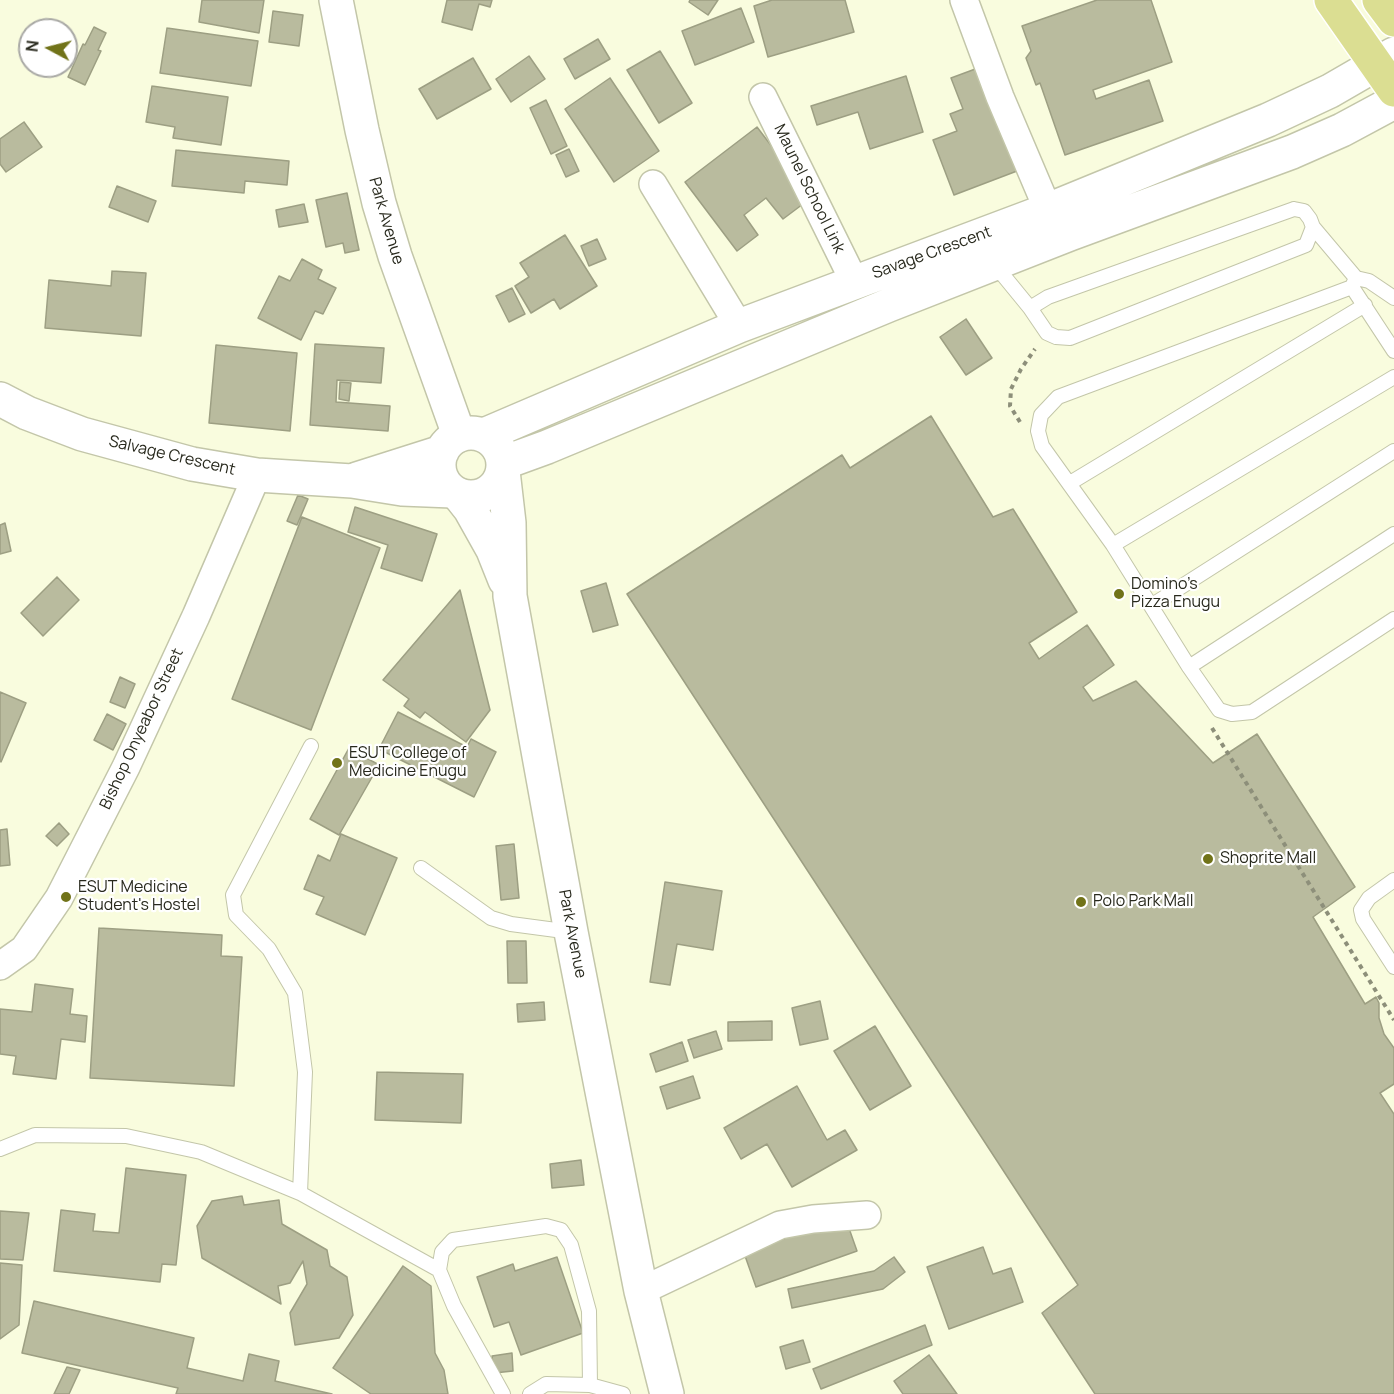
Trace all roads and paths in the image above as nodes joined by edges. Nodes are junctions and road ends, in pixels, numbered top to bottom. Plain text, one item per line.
1 (336, 0) edge
2 (1331, 0) edge
3 (1379, 0) edge
4 (972, 4) edge
5 (1394, 20) edge
6 (1388, 70) edge
7 (763, 97) dead end
8 (1394, 102) edge
9 (652, 184) dead end
10 (1048, 210) junction
11 (1313, 227) junction
12 (994, 264) junction
13 (854, 281) junction
14 (1354, 282) junction
15 (1394, 298) edge
16 (1365, 305) junction
17 (1030, 308) junction
18 (739, 326) junction
19 (1394, 351) edge
20 (1394, 377) edge
21 (618, 379) junction
22 (0, 399) edge
23 (630, 413) junction
24 (462, 440) junction
25 (1394, 451) edge
26 (503, 467) junction
27 (257, 475) junction
28 (352, 481) junction
29 (1070, 483) junction
30 (456, 493) junction
31 (1394, 534) edge
32 (1113, 545) junction
33 (510, 596) junction
34 (1151, 606) junction
35 (1394, 619) edge
36 (1189, 666) junction
37 (311, 746) dead end
38 (421, 868) dead end
39 (1394, 880) edge
40 (571, 932) junction
41 (1392, 961) edge
42 (0, 966) edge
43 (0, 1149) edge
44 (300, 1193) junction
45 (867, 1215) dead end
46 (439, 1270) junction
47 (641, 1291) junction
48 (590, 1385) junction
49 (503, 1394) edge
50 (530, 1394) edge
51 (623, 1394) edge
52 (667, 1394) edge

1 - 24 main road, Park Avenue
2 - 6 main road
3 - 5 main road
4 - 10 street
6 - 10 main road, Savage Crescent
7 - 13 street, Maunel School Link
8 - 12 main road, Savage Crescent
9 - 18 street
10 - 13 main road, Savage Crescent
11 - 14 lane
11 - 17 lane
11 - 17 lane
12 - 17 lane
12 - 23 main road, Savage Crescent
13 - 18 main road, Savage Crescent
14 - 15 lane
14 - 16 lane
14 - 29 lane
16 - 19 lane
16 - 29 lane
18 - 21 main road, Savage Crescent
20 - 32 lane
21 - 23 main road
21 - 24 main road, Savage Crescent
22 - 27 main road, Salvage Crescent
23 - 26 main road, Savage Crescent
24 - 26 main road
24 - 28 main road, Savage Crescent
24 - 30 main road
25 - 34 lane
26 - 30 main road
26 - 33 main road, Park Avenue
27 - 28 main road, Salvage Crescent
27 - 42 street, Bishop Onyeabor Street
28 - 30 main road, Salvage Crescent
29 - 32 lane
30 - 33 main road
31 - 36 lane
32 - 34 lane
33 - 40 main road, Park Avenue
34 - 36 lane
35 - 36 lane
37 - 44 lane
38 - 40 lane
39 - 41 lane
40 - 47 main road, Park Avenue
43 - 44 lane
44 - 46 lane
45 - 47 street
46 - 48 lane
46 - 49 lane
47 - 52 main road, Park Avenue
48 - 50 lane
48 - 51 lane

